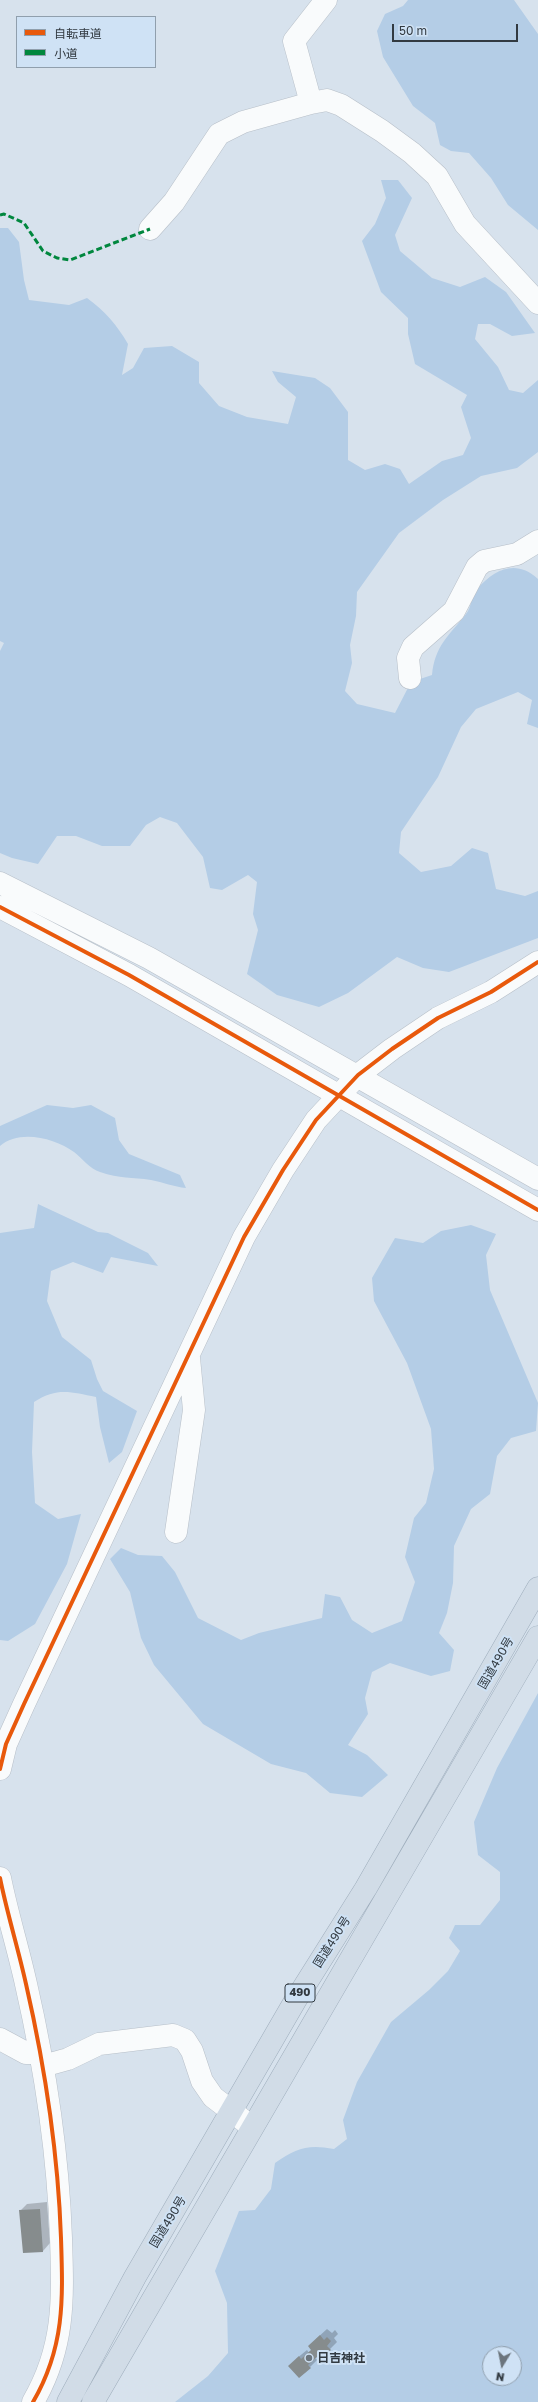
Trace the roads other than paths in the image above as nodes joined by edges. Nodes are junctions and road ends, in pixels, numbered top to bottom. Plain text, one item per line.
1 (326, 0) edge
2 (311, 103) junction
3 (150, 229) dead end
4 (538, 303) edge
5 (538, 541) edge
6 (410, 678) dead end
7 (0, 883) edge
8 (0, 907) edge
9 (538, 962) edge
10 (358, 1075) junction
11 (337, 1096) junction
12 (538, 1179) edge
13 (538, 1210) edge
14 (189, 1357) junction
15 (176, 1532) dead end
16 (538, 1588) edge
17 (538, 1638) edge
18 (0, 1769) edge
19 (0, 1878) edge
20 (0, 2039) edge
21 (42, 2060) junction
22 (230, 2112) junction
23 (252, 2127) junction
24 (33, 2402) edge
25 (68, 2402) edge
26 (93, 2402) edge

1 - 2 street
2 - 3 street
2 - 4 street
5 - 6 street
7 - 10 street
8 - 11 street
9 - 10 street
10 - 11 street
10 - 12 street
11 - 13 street
11 - 14 street
14 - 15 street
14 - 18 street
16 - 22 highway, 国道490号 / 490
17 - 23 highway, 国道490号 / 490
19 - 21 street
20 - 21 street
21 - 22 street
21 - 24 street
22 - 23 street
22 - 25 highway, 国道490号 / 490
23 - 26 highway, 国道490号 / 490

